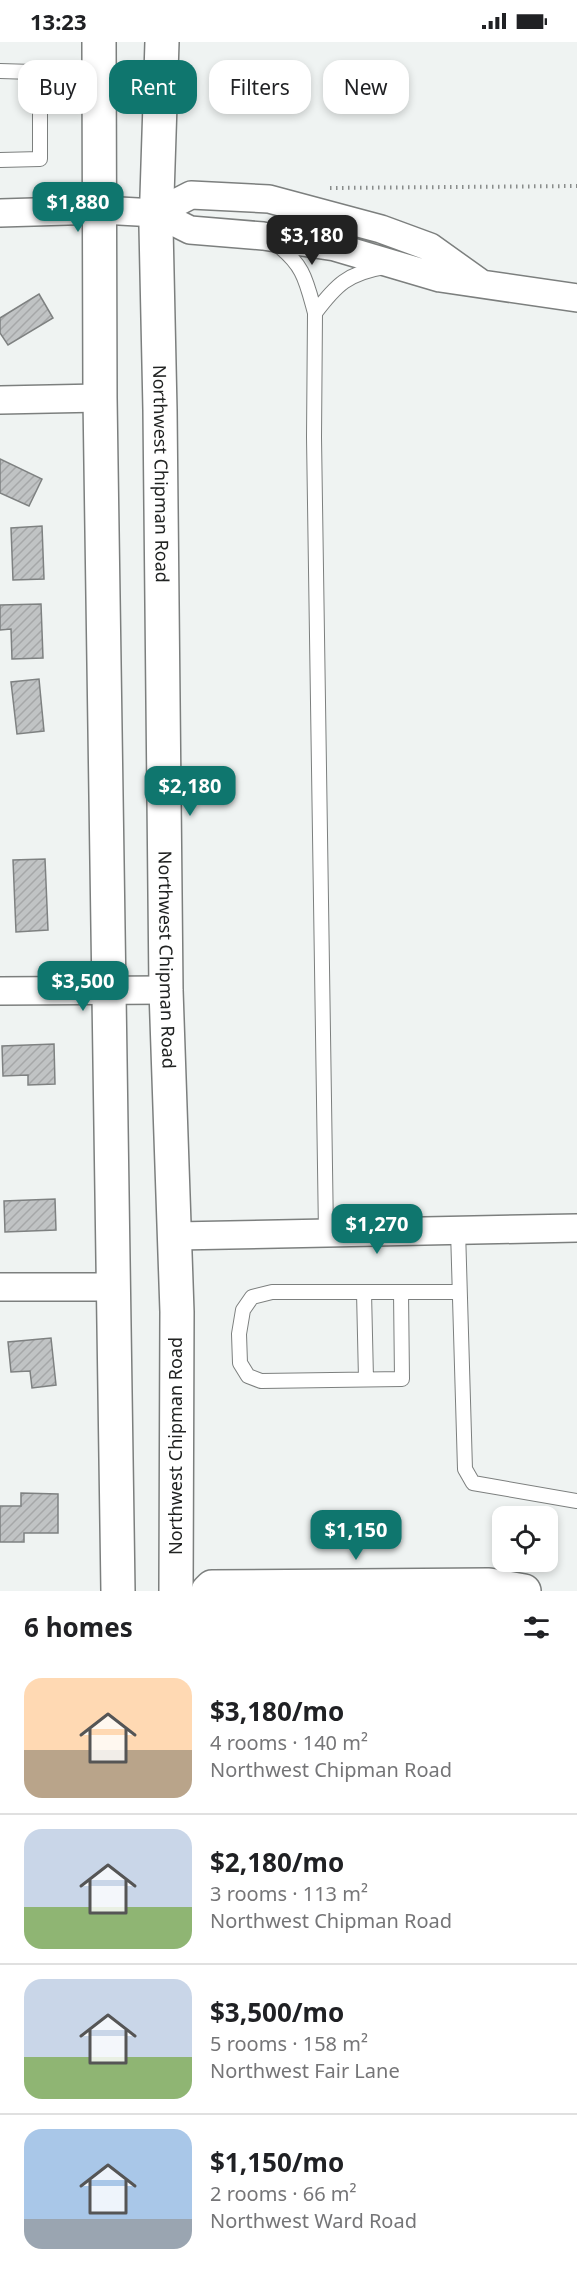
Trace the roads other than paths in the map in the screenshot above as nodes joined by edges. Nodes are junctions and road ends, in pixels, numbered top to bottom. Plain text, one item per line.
1 (162, 42) edge
2 (99, 58) edge
3 (0, 71) edge
4 (18, 71) edge
5 (40, 114) edge
6 (0, 160) edge
7 (101, 210) junction
8 (0, 213) edge
9 (156, 213) junction
10 (263, 236) junction
11 (395, 265) junction
12 (481, 283) junction
13 (577, 298) edge
14 (315, 313) junction
15 (100, 398) junction
16 (0, 399) edge
17 (109, 990) junction
18 (166, 990) junction
19 (0, 991) edge
20 (577, 1228) edge
21 (458, 1230) junction
22 (326, 1233) junction
23 (176, 1236) junction
24 (0, 1287) edge
25 (114, 1287) junction
26 (364, 1292) junction
27 (401, 1292) junction
28 (459, 1292) junction
29 (366, 1379) junction
30 (577, 1501) edge
31 (118, 1591) edge
32 (176, 1591) edge
33 (208, 1591) edge
34 (524, 1591) edge

1 - 9 main road, Northwest Chipman Road
2 - 7 main road
3 - 4 lane
5 - 6 lane
7 - 8 street
7 - 9 street
7 - 15 main road
9 - 10 street
9 - 12 street
9 - 18 main road, Northwest Chipman Road
10 - 11 street
10 - 14 lane
11 - 12 street
11 - 14 lane
12 - 13 street
14 - 22 lane
15 - 16 street
15 - 17 main road
17 - 18 street
17 - 19 street
17 - 25 main road
18 - 23 main road, Northwest Chipman Road
20 - 21 street
21 - 22 street
21 - 28 lane
22 - 23 street
23 - 32 main road, Northwest Chipman Road
24 - 25 street
25 - 31 main road
26 - 27 lane
26 - 29 lane
26 - 29 lane
27 - 28 lane
27 - 29 lane
28 - 30 lane
33 - 34 main road

